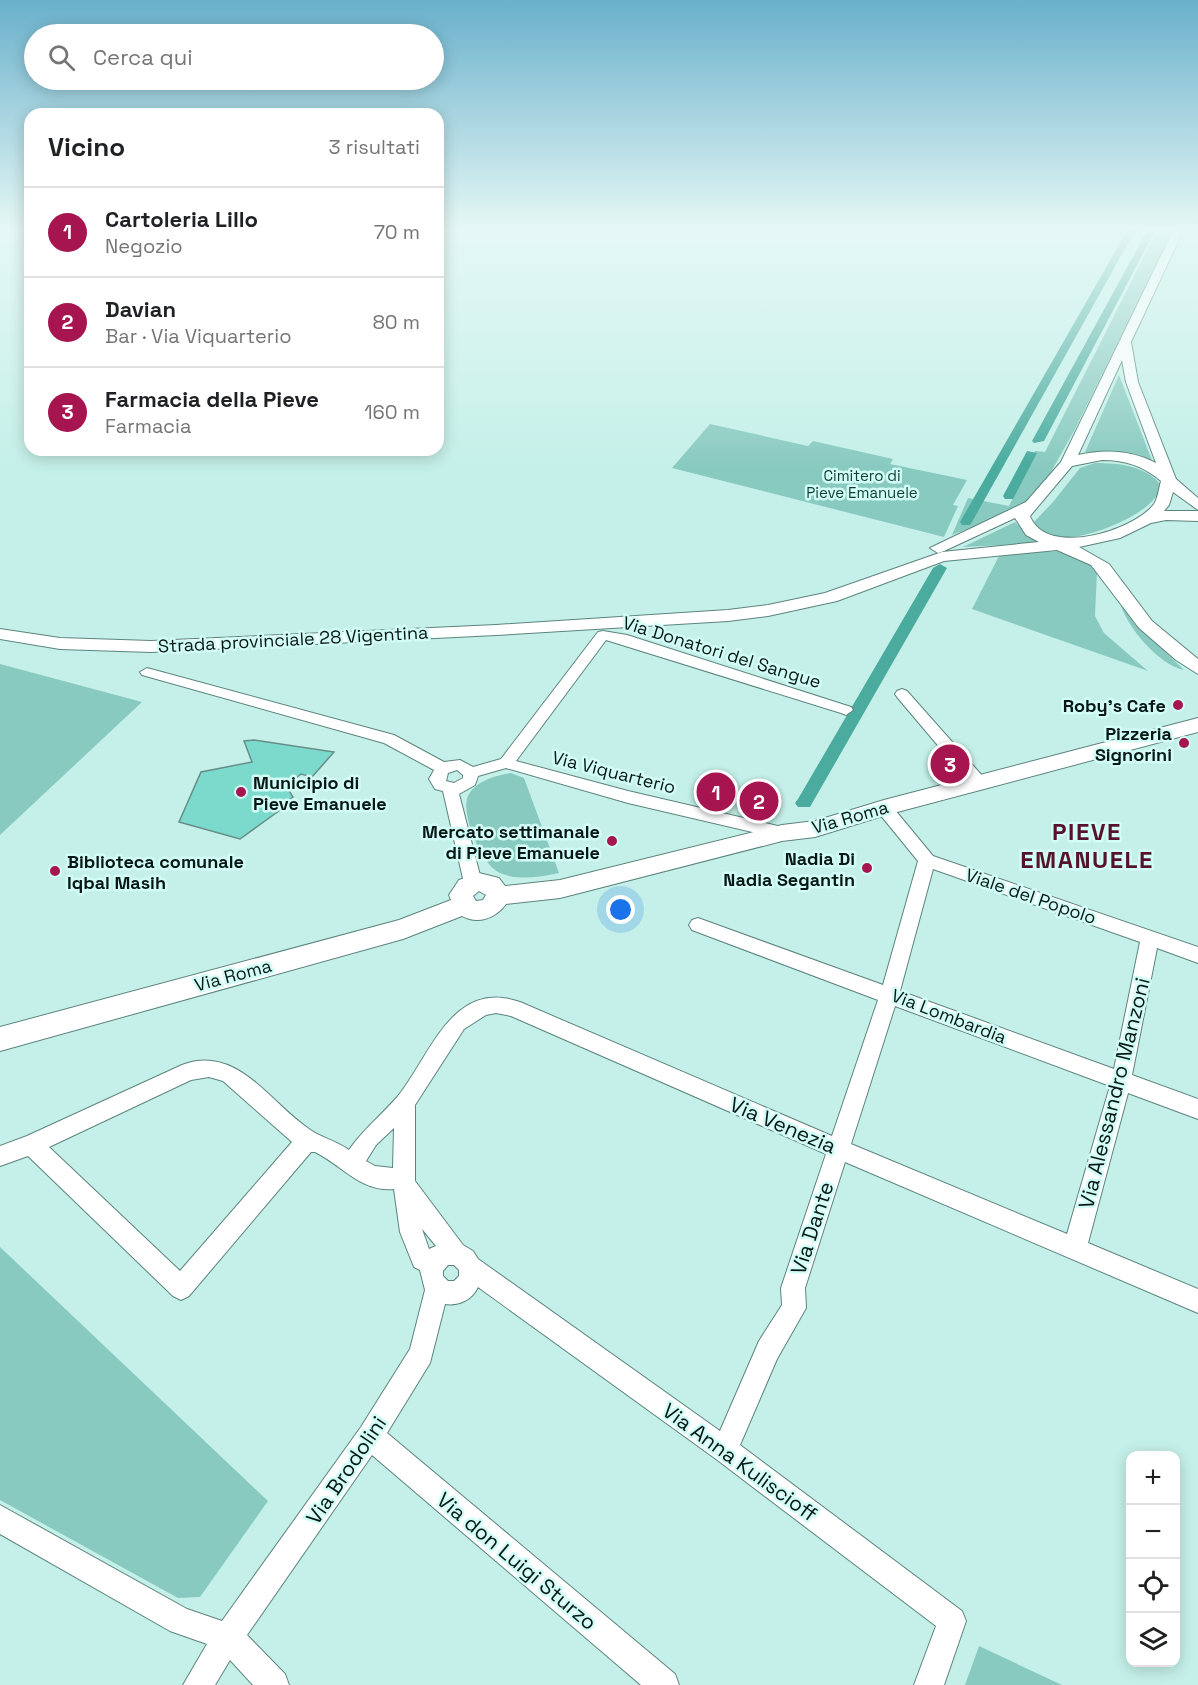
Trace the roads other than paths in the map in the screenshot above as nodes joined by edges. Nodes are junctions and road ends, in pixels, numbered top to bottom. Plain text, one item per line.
1 (1141, 310) edge
2 (1125, 343) junction
3 (1066, 463) junction
4 (1169, 480) junction
5 (1032, 505) junction
6 (1198, 505) edge
7 (1198, 516) edge
8 (1146, 519) junction
9 (1121, 533) junction
10 (1062, 545) junction
11 (1113, 580) junction
12 (812, 601) junction
13 (0, 634) edge
14 (1172, 648) junction
15 (1198, 668) edge
16 (147, 672) dead end
17 (1198, 680) edge
18 (902, 694) dead end
19 (846, 710) dead end
20 (1198, 725) edge
21 (506, 763) junction
22 (443, 768) junction
23 (471, 773) junction
24 (979, 783) junction
25 (450, 789) junction
26 (884, 808) junction
27 (782, 833) junction
28 (927, 860) junction
29 (468, 894) junction
30 (698, 925) dead end
31 (1150, 937) junction
32 (1198, 955) edge
33 (890, 993) junction
34 (0, 1039) edge
35 (1121, 1082) junction
36 (405, 1103) junction
37 (1198, 1109) edge
38 (306, 1141) junction
39 (31, 1145) junction
40 (838, 1149) junction
41 (0, 1156) edge
42 (351, 1166) junction
43 (404, 1178) junction
44 (1075, 1248) junction
45 (454, 1260) junction
46 (437, 1289) junction
47 (1198, 1301) edge
48 (370, 1437) junction
49 (725, 1450) junction
50 (0, 1519) edge
51 (228, 1637) junction
52 (198, 1685) edge
53 (274, 1685) edge
54 (664, 1685) edge
55 (929, 1685) edge

1 - 2 main road
2 - 3 main road
2 - 4 main road
3 - 4 main road
3 - 5 main road
4 - 6 main road
4 - 8 main road
5 - 10 main road
5 - 12 main road
7 - 8 main road
8 - 9 main road
9 - 10 main road
9 - 11 main road
10 - 11 main road
10 - 12 main road
11 - 14 main road
12 - 13 main road, Strada provinciale 28 Vigentina
14 - 15 main road
14 - 17 main road
16 - 22 street
18 - 24 street
19 - 21 street, Via Donatori del Sangue
20 - 24 main road, Via Roma
21 - 23 street
21 - 27 street, Via Viquarterio
22 - 23 street
22 - 25 street
23 - 25 street
24 - 26 main road, Via Roma
25 - 29 street
26 - 27 main road, Via Roma
26 - 28 street
27 - 29 main road, Via Roma
28 - 31 street, Viale del Popolo
28 - 33 street, Via Dante
29 - 34 main road, Via Roma
30 - 33 street, Via Lombardia
31 - 32 street, Viale del Popolo
31 - 35 street, Via Alessandro Manzoni
33 - 35 street, Via Lombardia
33 - 40 street, Via Dante
35 - 37 street, Via Lombardia
35 - 44 street, Via Alessandro Manzoni
36 - 40 street, Via Venezia
36 - 42 street, Via Venezia
36 - 43 street
38 - 39 street
38 - 39 street
38 - 42 street
39 - 41 street
40 - 44 street, Via Venezia
40 - 49 street, Via Dante
42 - 43 street
43 - 45 street
43 - 45 street
44 - 47 street, Via Venezia
45 - 46 street
45 - 46 street
45 - 49 street, Via Anna Kuliscioff
46 - 48 street, Via Brodolini
48 - 51 street, Via Brodolini
48 - 54 street, Via don Luigi Sturzo
49 - 55 street, Via Anna Kuliscioff
50 - 51 street
51 - 52 street, Via Brodolini
51 - 53 street

